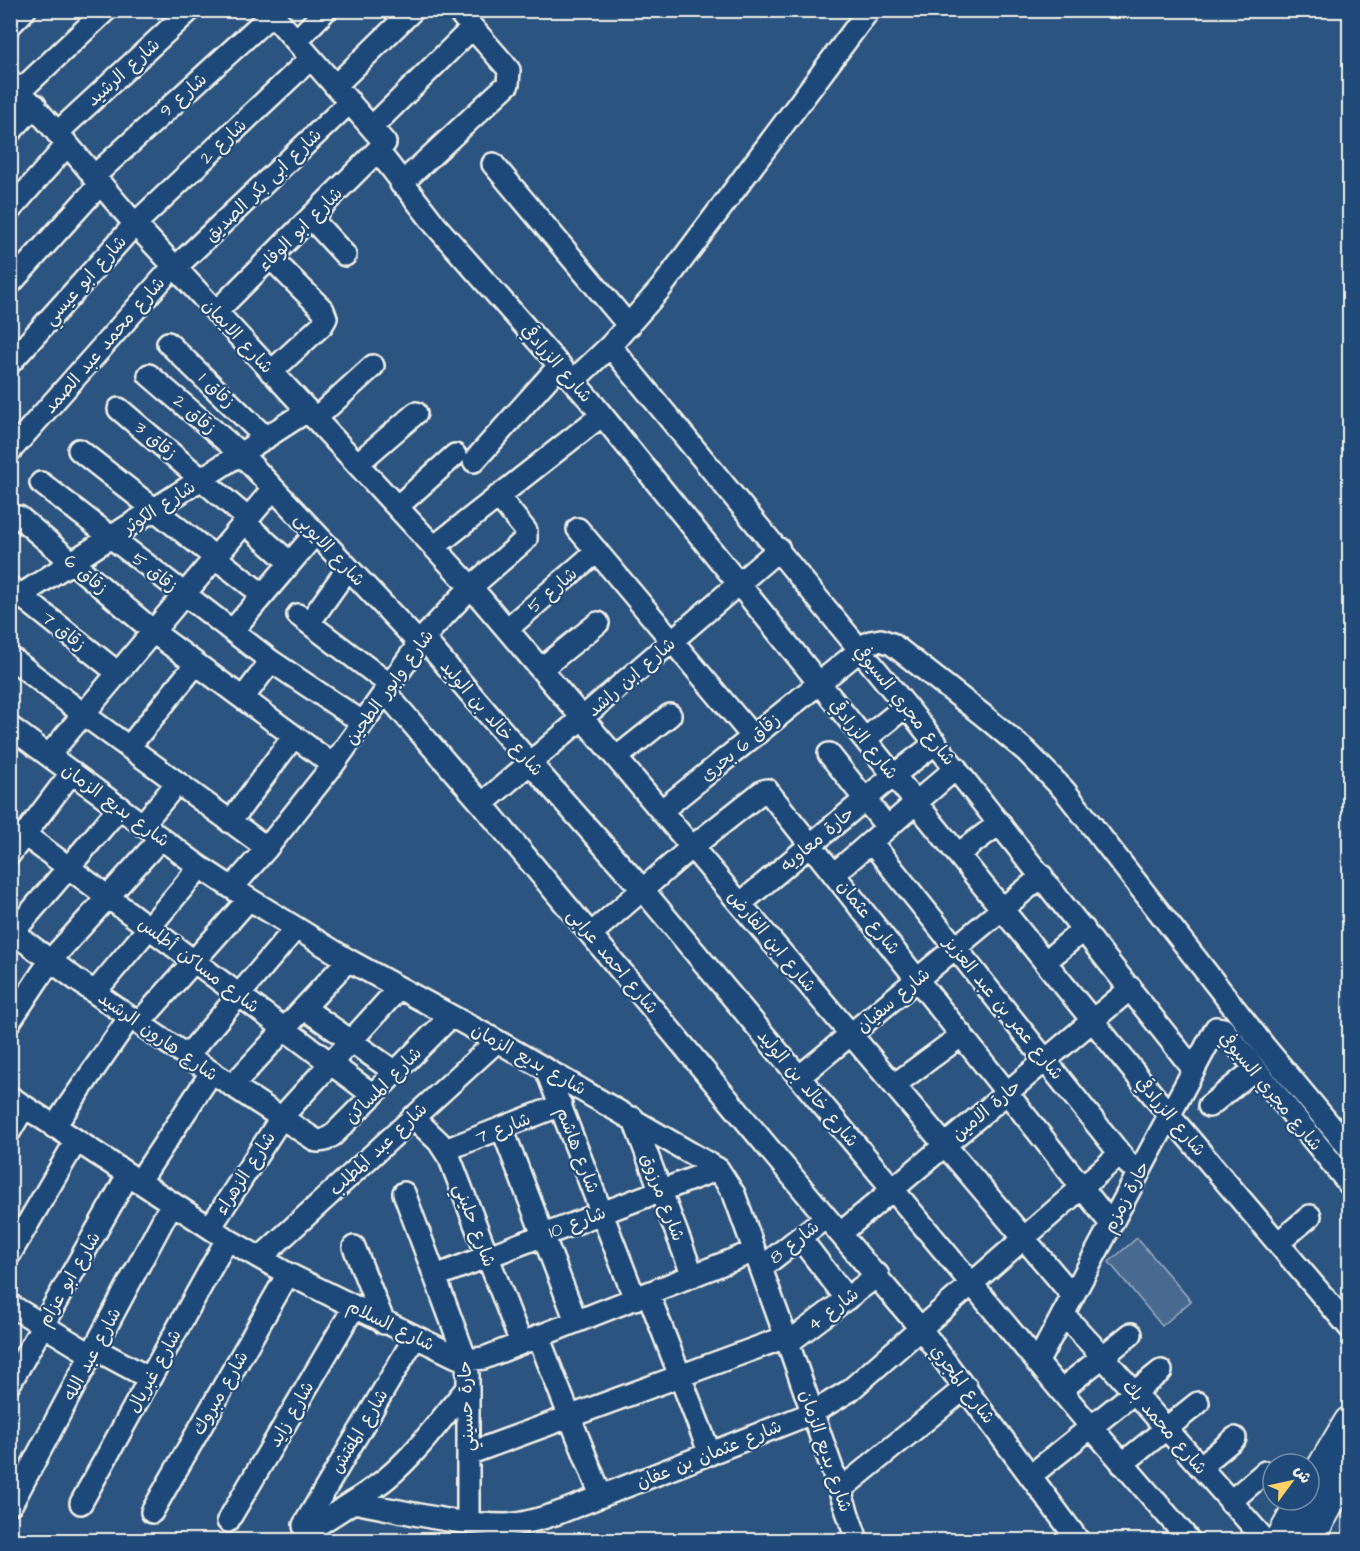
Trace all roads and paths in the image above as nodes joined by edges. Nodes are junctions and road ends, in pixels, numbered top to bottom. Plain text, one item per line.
1 (25, 10) edge
2 (106, 10) edge
3 (190, 10) edge
4 (326, 10) edge
5 (413, 10) edge
6 (457, 10) edge
7 (869, 10) edge
8 (270, 12) edge
9 (10, 25) edge
10 (472, 28) junction
11 (296, 41) junction
12 (311, 58) junction
13 (335, 86) junction
14 (22, 92) edge
15 (350, 102) junction
16 (372, 127) junction
17 (10, 132) edge
18 (62, 139) junction
19 (381, 148) junction
20 (494, 164) dead end
21 (96, 180) junction
22 (401, 184) junction
23 (10, 210) edge
24 (311, 218) junction
25 (135, 224) junction
26 (345, 255) dead end
27 (271, 258) junction
28 (175, 267) junction
29 (10, 284) edge
30 (216, 312) junction
31 (629, 326) junction
32 (168, 343) dead end
33 (610, 346) junction
34 (10, 363) edge
35 (373, 366) dead end
36 (271, 372) junction
37 (567, 373) junction
38 (148, 375) dead end
39 (119, 408) dead end
40 (416, 413) dead end
41 (311, 415) junction
42 (602, 415) junction
43 (266, 438) junction
44 (79, 450) dead end
45 (10, 451) edge
46 (241, 454) junction
47 (357, 464) junction
48 (202, 479) junction
49 (41, 483) dead end
50 (273, 489) junction
51 (498, 496) junction
52 (397, 507) junction
53 (155, 509) junction
54 (19, 517) dead end
55 (246, 521) junction
56 (578, 529) dead end
57 (315, 534) junction
58 (111, 537) junction
59 (434, 547) junction
60 (779, 549) junction
61 (597, 551) junction
62 (215, 558) junction
63 (73, 562) junction
64 (290, 564) junction
65 (348, 568) junction
66 (739, 583) junction
67 (471, 586) junction
68 (184, 594) junction
69 (14, 595) edge
70 (263, 595) junction
71 (598, 623) dead end
72 (507, 629) junction
73 (153, 631) junction
74 (232, 631) junction
75 (421, 640) junction
76 (672, 641) junction
77 (861, 649) junction
78 (10, 657) edge
79 (271, 661) junction
80 (195, 665) junction
81 (541, 669) junction
82 (118, 673) junction
83 (819, 683) junction
84 (387, 687) junction
85 (243, 698) junction
86 (906, 706) junction
87 (83, 714) junction
88 (670, 715) dead end
89 (582, 718) junction
90 (362, 722) junction
91 (10, 728) edge
92 (294, 736) junction
93 (753, 736) junction
94 (865, 739) junction
95 (936, 744) junction
96 (129, 747) junction
97 (829, 754) dead end
98 (49, 755) junction
99 (616, 758) junction
100 (530, 763) junction
101 (333, 765) junction
102 (956, 768) junction
103 (72, 772) junction
104 (894, 775) junction
105 (177, 783) junction
106 (865, 799) junction
107 (916, 802) junction
108 (482, 804) junction
109 (120, 807) junction
110 (661, 811) junction
111 (230, 822) junction
112 (1000, 823) junction
113 (143, 824) junction
114 (887, 827) junction
115 (25, 835) junction
116 (161, 838) junction
117 (871, 842) junction
118 (811, 844) junction
119 (692, 847) junction
120 (267, 848) junction
121 (958, 854) junction
122 (10, 855) edge
123 (69, 867) junction
124 (200, 867) junction
125 (834, 874) junction
126 (1042, 876) junction
127 (643, 890) junction
128 (240, 893) junction
129 (108, 897) junction
130 (740, 903) junction
131 (1002, 909) junction
132 (149, 927) junction
133 (296, 928) junction
134 (1084, 929) junction
135 (11, 932) edge
136 (591, 934) junction
137 (956, 948) junction
138 (348, 960) junction
139 (50, 961) junction
140 (194, 961) junction
141 (1045, 962) junction
142 (918, 979) junction
143 (399, 988) junction
144 (1131, 988) junction
145 (95, 992) junction
146 (240, 995) junction
147 (304, 1008) junction
148 (451, 1016) junction
149 (135, 1020) junction
150 (1092, 1020) junction
151 (10, 1021) edge
152 (284, 1029) junction
153 (1214, 1031) joint
154 (851, 1034) junction
155 (962, 1035) junction
156 (351, 1040) junction
157 (497, 1041) junction
158 (187, 1056) junction
159 (1045, 1059) junction
160 (331, 1063) junction
161 (546, 1069) junction
162 (1255, 1069) junction
163 (1194, 1070) junction
164 (395, 1072) junction
165 (211, 1073) junction
166 (800, 1077) junction
167 (894, 1085) junction
168 (232, 1086) junction
169 (1007, 1092) junction
170 (373, 1095) junction
171 (17, 1102) edge
172 (561, 1106) junction
173 (1209, 1106) dead end
174 (1169, 1115) junction
175 (413, 1117) junction
176 (281, 1118) junction
177 (633, 1118) junction
178 (54, 1127) junction
179 (502, 1128) junction
180 (10, 1131) edge
181 (309, 1136) joint
182 (76, 1141) junction
183 (945, 1144) junction
184 (1350, 1149) edge
185 (445, 1150) junction
186 (1120, 1154) junction
187 (718, 1169) junction
188 (1137, 1175) junction
189 (134, 1179) junction
190 (1350, 1185) edge
191 (1083, 1188) junction
192 (893, 1189) junction
193 (661, 1190) junction
194 (404, 1193) dead end
195 (172, 1203) junction
196 (602, 1213) junction
197 (1310, 1216) dead end
198 (826, 1217) junction
199 (1111, 1224) junction
200 (841, 1233) junction
201 (218, 1234) junction
202 (543, 1235) junction
203 (800, 1238) junction
204 (1024, 1239) junction
205 (1278, 1243) junction
206 (354, 1247) dead end
207 (10, 1254) edge
208 (487, 1256) junction
209 (260, 1258) junction
210 (758, 1260) junction
211 (288, 1274) junction
212 (878, 1275) junction
213 (436, 1276) junction
214 (693, 1276) junction
215 (972, 1284) junction
216 (641, 1296) junction
217 (1073, 1296) junction
218 (847, 1299) junction
219 (10, 1305) edge
220 (354, 1307) junction
221 (1063, 1314) junction
222 (576, 1322) junction
223 (384, 1323) junction
224 (43, 1325) junction
225 (1350, 1328) edge
226 (921, 1329) junction
227 (1131, 1334) dead end
228 (415, 1337) junction
229 (529, 1340) junction
230 (787, 1340) junction
231 (93, 1352) junction
232 (1103, 1356) junction
233 (466, 1360) junction
234 (1037, 1362) junction
235 (1161, 1371) dead end
236 (680, 1376) junction
237 (149, 1378) junction
238 (10, 1383) edge
239 (468, 1387) junction
240 (966, 1387) junction
241 (1061, 1390) junction
242 (1134, 1393) junction
243 (1198, 1403) dead end
244 (812, 1413) junction
245 (570, 1417) junction
246 (1350, 1423) edge
247 (1092, 1428) junction
248 (1166, 1428) junction
249 (1235, 1438) dead end
250 (468, 1454) junction
251 (710, 1454) junction
252 (1350, 1463) edge
253 (1122, 1464) junction
254 (1200, 1467) junction
255 (1321, 1472) edge
256 (1261, 1475) edge
257 (1030, 1476) junction
258 (840, 1490) junction
259 (601, 1496) junction
260 (353, 1502) junction
261 (1230, 1502) junction
262 (12, 1503) dead end
263 (81, 1503) dead end
264 (152, 1512) dead end
265 (1297, 1512) edge
266 (228, 1521) dead end
267 (468, 1522) junction
268 (857, 1540) edge
269 (1078, 1540) edge
270 (1189, 1540) edge
271 (1265, 1540) edge
272 (1282, 1540) edge
273 (1307, 1540) edge

1 - 9 street
2 - 14 street
3 - 18 street, شارع الرشيد
4 - 11 street
5 - 13 street
6 - 10 street
7 - 31 street
8 - 11 street, شارع الزرادقي
8 - 21 street, شارع 9
10 - 16 street
10 - 22 street
11 - 12 street, شارع الزرادقي
12 - 13 street, شارع الزرادقي
12 - 25 street, شارع 2
13 - 15 street, شارع الزرادقي
14 - 17 street
14 - 18 street, شارع الايمان
15 - 16 street, شارع الزرادقي
15 - 28 street, شارع ابى بكر الصديق
16 - 19 street, شارع الزرادقي
18 - 21 street, شارع الايمان
18 - 23 street, شارع الرشيد
19 - 22 street, شارع الزرادقي
19 - 24 street, شارع ابو الوفاء
20 - 31 street
21 - 25 street, شارع الايمان
21 - 29 street, شارع 9
22 - 37 street, شارع الزرادقي
24 - 26 street
24 - 27 street, شارع ابو الوفاء
25 - 28 street, شارع الايمان
25 - 34 street, شارع ابو عيسي
27 - 30 street, شارع ابو الوفاء
27 - 36 street
28 - 30 street, شارع الايمان
28 - 45 street, شارع محمد عبد الصمد
30 - 36 street, شارع الايمان
31 - 33 street
32 - 43 street, زقاق 1
33 - 37 street
33 - 60 street, شارع مجري السيوفي
35 - 41 street, شارع الكوثر
36 - 41 street, شارع الايمان
37 - 42 street, شارع الزرادقي
37 - 52 street
38 - 46 street, زقاق 2
39 - 48 street, زقاق 3
40 - 47 street
41 - 43 street, شارع الكوثر
41 - 47 street, شارع الايمان
42 - 51 street
42 - 66 street, شارع الزرادقي
43 - 46 street, شارع الكوثر
44 - 53 street
46 - 48 street, شارع الكوثر
46 - 50 street, شارع الايوبى
47 - 52 street, شارع الايمان
48 - 53 street, شارع الكوثر
48 - 55 street, زقاق 3
49 - 58 street, زقاق 5
50 - 55 street
50 - 57 street, شارع الايوبى
51 - 59 street
51 - 67 street, شارع وابور الطحين
52 - 59 street, شارع الايمان
53 - 58 street, شارع الكوثر
53 - 62 street
54 - 63 street, زقاق 6
55 - 62 street
55 - 64 street, زقاق 3
56 - 61 street
57 - 64 street
57 - 65 street, شارع الايوبى
58 - 63 street, شارع الكوثر
58 - 68 street, زقاق 5
59 - 67 street, شارع الايمان
60 - 66 street, شارع ابن راشد
60 - 77 street, شارع مجري السيوفي
61 - 72 street, شارع 5
61 - 76 street
62 - 68 street
62 - 70 street
63 - 69 street, شارع الكوثر
63 - 73 street, زقاق 6
64 - 70 street
65 - 75 street, شارع الايوبى
65 - 84 street, شارع احمد عرابى
66 - 76 street, شارع ابن راشد
66 - 83 street, شارع الزرادقي
67 - 72 street, شارع ابن الفارض
67 - 75 street, شارع وابور الطحين
68 - 73 street
68 - 74 street, زقاق 5
69 - 82 street, زقاق 7
70 - 74 street
71 - 81 street
72 - 81 street, شارع ابن الفارض
73 - 80 street, زقاق 6
73 - 82 street
74 - 79 street, زقاق 5
75 - 84 street, شارع وابور الطحين
75 - 100 street, شارع خالد بن الوليد
76 - 89 street, شارع ابن راشد
76 - 93 street
77 - 83 street, زقاق 6 بحرى
77 - 86 street, شارع مجري السيوفي
77 - 184 street
78 - 87 street
79 - 85 street
79 - 90 street, زقاق 5
80 - 85 street, زقاق 6
80 - 96 street
81 - 89 street, شارع ابن الفارض
82 - 87 street
83 - 93 street, زقاق 6 بحرى
83 - 94 street, شارع الزرادقي
84 - 90 street, شارع وابور الطحين
84 - 108 street, شارع احمد عرابى
85 - 92 street, زقاق 6
86 - 94 street
86 - 95 street, شارع مجري السيوفي
87 - 96 street
87 - 98 street
88 - 99 street
89 - 99 street, شارع ابن الفارض
89 - 100 street, شارع ابن راشد
90 - 101 street, شارع وابور الطحين
91 - 98 street, شارع بديع الزمان
92 - 101 street, زقاق 6
92 - 111 street
93 - 110 street, زقاق 6 بحرى
94 - 104 street, شارع الزرادقي
95 - 102 street, شارع مجري السيوفي
95 - 104 street, حارة معاويه
96 - 105 street
97 - 106 street
98 - 103 street, شارع بديع الزمان
99 - 110 street, شارع ابن الفارض
100 - 108 street, شارع ابن راشد
100 - 127 street, شارع خالد بن الوليد
101 - 120 street, شارع وابور الطحين
102 - 107 street
102 - 112 street, شارع مجري السيوفي
103 - 109 street, شارع بديع الزمان
103 - 115 street
104 - 106 street, حارة معاويه
104 - 107 street, شارع الزرادقي
105 - 111 street
105 - 113 street
106 - 114 street
106 - 118 street, حارة معاويه
107 - 114 street
107 - 121 street, شارع الزرادقي
108 - 136 street, شارع احمد عرابى
109 - 113 street, شارع بديع الزمان
109 - 123 street
110 - 119 street, شارع ابن الفارض
111 - 120 street
112 - 121 street
112 - 126 street, شارع مجري السيوفي
113 - 116 street, شارع بديع الزمان
114 - 117 street
115 - 122 street
115 - 123 street, شارع مساكن أطلس
116 - 124 street, شارع بديع الزمان
116 - 129 street
117 - 125 street
117 - 137 street, شارع عمر بن عبد العزيز
118 - 119 street, شارع عثمان
118 - 125 street, شارع عثمان
118 - 130 street, حارة معاويه
119 - 127 street, شارع عثمان
119 - 130 street, شارع ابن الفارض
120 - 128 street, شارع وابور الطحين
121 - 131 street, شارع الزرادقي
123 - 129 street, شارع مساكن أطلس
123 - 135 street
124 - 128 street, شارع بديع الزمان
124 - 132 street
125 - 142 street, شارع عثمان
126 - 131 street, شارع سفيان
126 - 134 street, شارع مجري السيوفي
127 - 136 street, شارع عثمان
127 - 166 street, شارع خالد بن الوليد
128 - 133 street, شارع بديع الزمان
128 - 140 street, شارع وابور الطحين
129 - 132 street, شارع مساكن أطلس
129 - 139 street
130 - 154 street, شارع ابن الفارض
131 - 137 street, شارع سفيان
131 - 141 street, شارع الزرادقي
132 - 140 street, شارع مساكن أطلس
132 - 145 street
133 - 138 street, شارع بديع الزمان
133 - 146 street
134 - 141 street
134 - 144 street, شارع مجري السيوفي
135 - 139 street, شارع هارون الرشيد
136 - 198 street, شارع احمد عرابى
137 - 142 street, شارع سفيان
137 - 159 street, شارع عمر بن عبد العزيز
138 - 143 street, شارع بديع الزمان
138 - 147 street
139 - 145 street, شارع هارون الرشيد
139 - 151 street
140 - 146 street, شارع مساكن أطلس
140 - 149 street, شارع وابور الطحين
141 - 150 street, شارع الزرادقي
142 - 154 street, شارع سفيان
142 - 155 street, شارع عثمان
143 - 148 street, شارع بديع الزمان
143 - 156 street, شارع الزهراء
144 - 150 street, حارة الامين
144 - 163 street, شارع مجري السيوفي
145 - 149 street, شارع هارون الرشيد
146 - 152 street, شارع مساكن أطلس
146 - 158 street
147 - 152 street
147 - 156 street
148 - 157 street, شارع بديع الزمان
148 - 164 street, شارع المساكن
149 - 158 street, شارع هارون الرشيد
149 - 178 street
150 - 159 street, حارة الامين
150 - 174 street, شارع الزرادقي
152 - 160 street, شارع مساكن أطلس
152 - 168 street
153 - 162 street, شارع مجري السيوفي
153 - 163 street, حارة زمزم
154 - 166 street, شارع سفيان
154 - 167 street, شارع ابن الفارض
155 - 167 street
155 - 169 street, شارع عثمان
156 - 160 street, شارع الزهراء
156 - 164 street
157 - 161 street, شارع بديع الزمان
157 - 175 street, شارع عبد المطلب
158 - 165 street, شارع هارون الرشيد
159 - 169 street, حارة الامين
159 - 186 street, شارع عمر بن عبد العزيز
160 - 170 street, شارع مساكن أطلس
160 - 176 street, شارع الزهراء
161 - 172 street, شارع هاشم
161 - 177 street, شارع بديع الزمان
162 - 173 street
162 - 190 street, شارع مجري السيوفي
163 - 174 street, حارة زمزم
164 - 170 street, شارع المساكن
165 - 168 street, شارع هارون الرشيد
165 - 189 street, شارع ابو عزام
166 - 192 street, شارع خالد بن الوليد
167 - 183 street, شارع ابن الفارض
168 - 176 street, شارع هارون الرشيد
169 - 183 street, حارة الامين
169 - 191 street, شارع عثمان
170 - 181 street, شارع المساكن
171 - 178 street, شارع السلام
171 - 180 street
172 - 179 street, شارع 7
172 - 196 street, شارع هاشم
174 - 188 street, حارة زمزم
174 - 205 street, شارع الزرادقي
175 - 185 street, شارع حليني
175 - 209 street, شارع عبد المطلب
176 - 181 street, شارع هارون الرشيد
176 - 201 street, شارع الزهراء
177 - 187 street, شارع بديع الزمان
177 - 193 street, شارع مرزوق
178 - 182 street, شارع السلام
179 - 185 street, شارع 7
179 - 202 street
182 - 189 street, شارع السلام
182 - 207 street
183 - 192 street, حارة الامين
183 - 204 street, شارع ابن الفارض
185 - 208 street, شارع حليني
186 - 188 street, شارع عمر بن عبد العزيز
186 - 191 street, شارع عثمان بن عفان
187 - 193 street, شارع 10
187 - 210 street, شارع بديع الزمان
188 - 199 street, حارة زمزم
189 - 195 street, شارع السلام
189 - 224 street, شارع ابو عزام
191 - 199 street, شارع عثمان
191 - 204 street, شارع عثمان بن عفان
192 - 200 street, حارة الامين
192 - 215 street, شارع خالد بن الوليد
193 - 196 street, شارع 10
193 - 214 street, شارع مرزوق
194 - 213 street, حارة حسيني
195 - 201 street, شارع السلام
195 - 231 street, شارع عبد الله
196 - 202 street, شارع 10
196 - 216 street, شارع هاشم
197 - 205 street
198 - 200 street, شارع احمد عرابى
198 - 203 street, شارع 8
199 - 217 street, حارة زمزم
200 - 212 street, شارع المجري
201 - 209 street, شارع السلام
201 - 237 street, شارع غبريال
202 - 208 street, شارع 10
202 - 222 street
203 - 210 street, شارع 8
203 - 218 street
204 - 215 street, شارع عثمان بن عفان
204 - 217 street, شارع ابن الفارض
205 - 225 street, شارع الزرادقي
206 - 223 street
208 - 213 street, شارع 10
208 - 229 street, شارع حليني
209 - 211 street, شارع السلام
210 - 214 street
210 - 230 street, شارع بديع الزمان
211 - 220 street, شارع السلام
211 - 264 street, شارع مبروك
212 - 218 street, شارع 4
212 - 226 street, شارع المجري
213 - 233 street, حارة حسيني
214 - 216 street
215 - 226 street, شارع عثمان بن عفان
215 - 234 street, شارع خالد بن الوليد
216 - 222 street
216 - 236 street, شارع هاشم
217 - 221 street, حارة زمزم
218 - 230 street, شارع 4
219 - 224 street
220 - 223 street, شارع السلام
220 - 266 street, شارع زايد
221 - 232 street, شارع محمد بك
221 - 234 street, حارة زمزم
222 - 229 street
223 - 228 street, شارع السلام
224 - 231 street
224 - 238 street, شارع ابو عزام
226 - 240 street, شارع المجري
226 - 244 street, شارع عثمان بن عفان
227 - 232 street
228 - 233 street, شارع السلام
228 - 260 street, شارع المفتش
229 - 233 street
229 - 245 street, شارع حليني
230 - 236 street, شارع 4
230 - 244 street, شارع بديع الزمان
231 - 237 street
231 - 262 street, شارع عبد الله
232 - 241 street
232 - 242 street, شارع محمد بك
233 - 239 street, حارة حسيني
234 - 241 street, شارع خالد بن الوليد
235 - 242 street
236 - 245 street, شارع 4
236 - 251 street, شارع هاشم
237 - 263 street, شارع غبريال
239 - 250 street, حارة حسيني
239 - 260 street
240 - 257 street, شارع المجري
240 - 258 street
241 - 247 street, شارع خالد بن الوليد
242 - 247 street
242 - 248 street, شارع محمد بك
243 - 248 street
244 - 251 street, شارع عثمان بن عفان
244 - 258 street, شارع بديع الزمان
245 - 250 street, شارع 4
245 - 259 street, شارع حليني
246 - 255 highway
247 - 253 street, شارع خالد بن الوليد
247 - 257 street
248 - 253 street
248 - 254 street, شارع محمد بك
249 - 254 street
250 - 267 street, حارة حسيني
251 - 259 street, شارع عثمان بن عفان
252 - 273 highway
253 - 270 street, شارع خالد بن الوليد
254 - 261 street, شارع محمد بك
256 - 261 street
257 - 269 street, شارع المجري
258 - 268 street, شارع بديع الزمان
259 - 267 street, شارع عثمان بن عفان
260 - 267 street, شارع عثمان بن عفان
261 - 271 street, شارع محمد بك
265 - 272 highway

